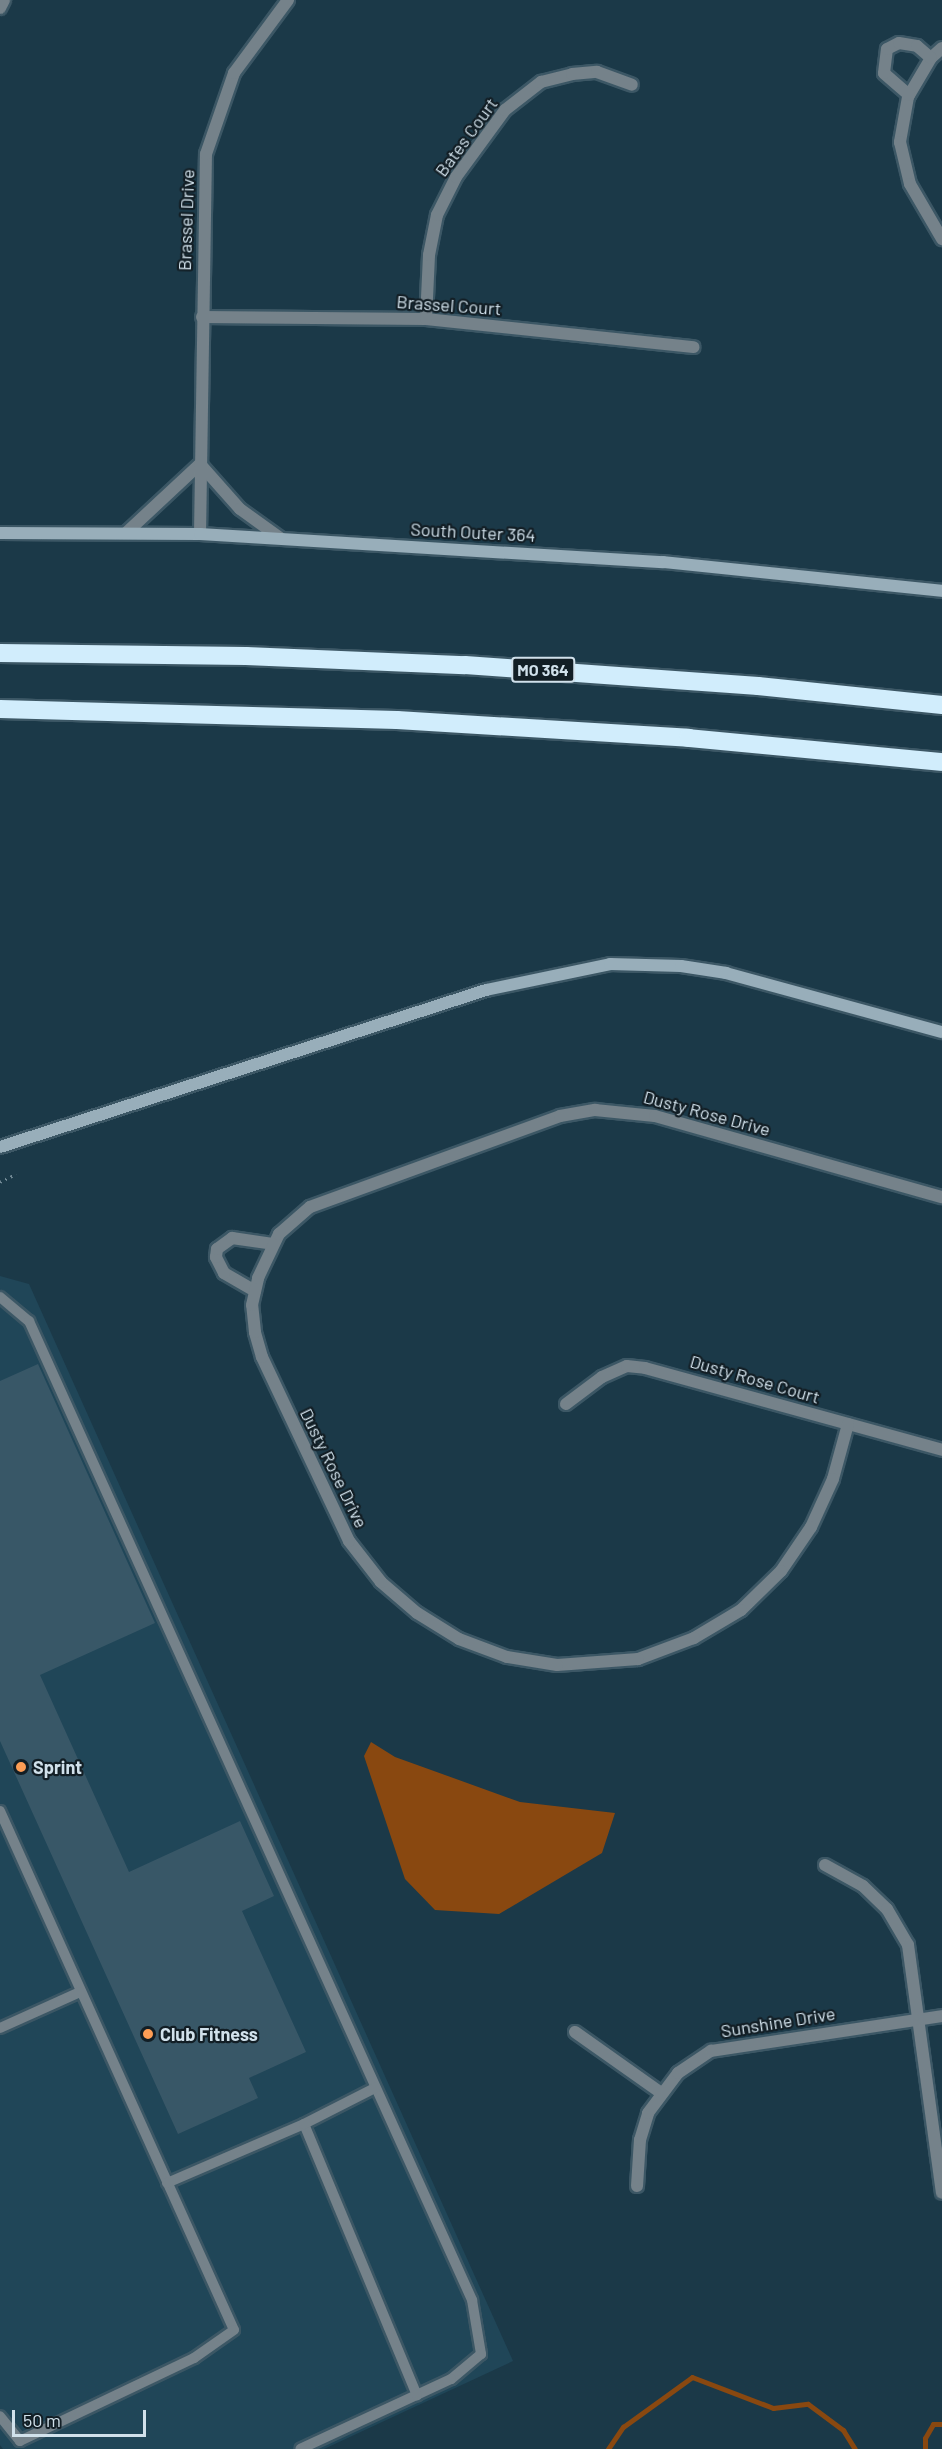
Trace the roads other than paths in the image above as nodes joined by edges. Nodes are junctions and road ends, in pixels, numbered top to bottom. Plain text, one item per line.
1 (4, 0) edge
2 (288, 0) edge
3 (0, 8) edge
4 (942, 48) edge
5 (931, 58) junction
6 (632, 85) dead end
7 (909, 95) junction
8 (942, 239) edge
9 (202, 316) junction
10 (426, 319) junction
11 (694, 347) dead end
12 (200, 464) junction
13 (0, 533) edge
14 (126, 533) junction
15 (200, 534) junction
16 (280, 538) junction
17 (942, 591) edge
18 (0, 653) edge
19 (942, 705) edge
20 (0, 709) edge
21 (942, 762) edge
22 (942, 1032) edge
23 (0, 1147) edge
24 (942, 1197) edge
25 (273, 1244) junction
26 (255, 1291) junction
27 (0, 1297) edge
28 (566, 1404) dead end
29 (849, 1424) junction
30 (942, 1450) edge
31 (0, 1811) edge
32 (825, 1865) dead end
33 (80, 1992) junction
34 (942, 2016) edge
35 (919, 2018) junction
36 (0, 2028) edge
37 (575, 2032) dead end
38 (375, 2088) junction
39 (661, 2094) junction
40 (304, 2124) junction
41 (167, 2183) junction
42 (637, 2186) dead end
43 (942, 2193) edge
44 (417, 2395) junction
45 (0, 2416) edge
46 (22, 2445) edge
47 (300, 2449) edge

1 - 3 street
2 - 9 street, Brassel Drive
4 - 5 street
5 - 7 street
5 - 7 street
6 - 10 street, Bates Court
7 - 8 street
9 - 10 street, Brassel Court
9 - 12 street, Brassel Drive
10 - 11 street, Brassel Court
12 - 14 street
12 - 15 street, Brassel Drive
12 - 16 street
13 - 14 main road, South Outer 364
14 - 15 main road, South Outer 364
15 - 16 main road, South Outer 364
16 - 17 main road, South Outer 364
18 - 19 highway, MO 364
20 - 21 highway
22 - 23 main road
24 - 25 street, Dusty Rose Drive
25 - 26 street, Dusty Rose Drive
25 - 26 street
26 - 29 street, Dusty Rose Drive
27 - 38 lane
28 - 29 street, Dusty Rose Court
29 - 30 street, Dusty Rose Court
31 - 33 lane
32 - 35 street
33 - 36 lane
33 - 41 lane
34 - 35 street, Sunshine Drive
35 - 39 street, Sunshine Drive
35 - 43 street
37 - 39 street
38 - 40 lane
38 - 44 lane
39 - 42 street, Sunshine Drive
40 - 41 lane
40 - 44 lane
41 - 46 lane
44 - 47 lane
45 - 46 lane

